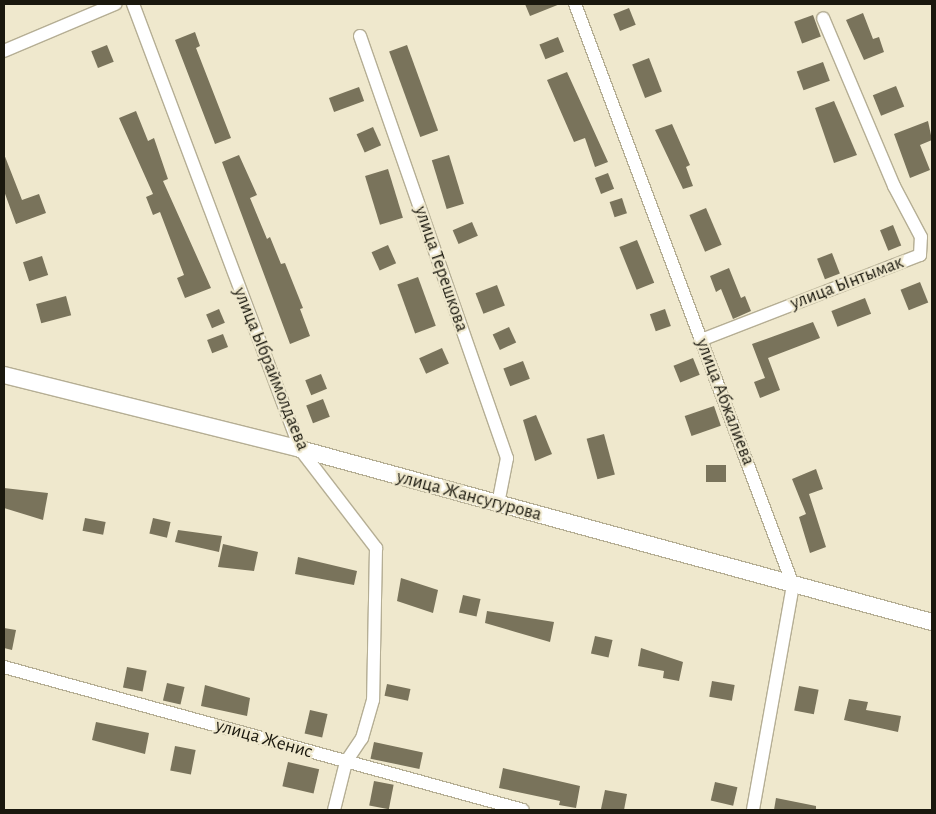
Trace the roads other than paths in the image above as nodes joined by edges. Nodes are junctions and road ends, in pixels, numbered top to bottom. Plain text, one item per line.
1 (115, 4) edge
2 (133, 4) edge
3 (575, 4) edge
4 (823, 18) dead end
5 (360, 36) dead end
6 (4, 51) edge
7 (702, 340) junction
8 (4, 375) edge
9 (300, 449) junction
10 (498, 504) junction
11 (794, 585) junction
12 (932, 622) edge
13 (4, 667) edge
14 (346, 762) junction
15 (334, 810) edge
16 (524, 810) edge
17 (753, 810) edge

1 - 6 street
2 - 9 street, улица Ыбраймолдаева
3 - 7 street, улица Абжалиева
4 - 7 street, улица Ынтымак
5 - 10 street, улица Терешкова
7 - 11 street, улица Абжалиева
8 - 9 main road, улица Жансугурова
9 - 10 main road, улица Жансугурова
9 - 14 street, улица Ыбраймолдаева
10 - 11 main road, улица Жансугурова
11 - 12 main road, улица Жансугурова
11 - 17 street
13 - 14 street, улица Женис
14 - 15 street, улица Ыбраймолдаева
14 - 16 street, улица Женис

